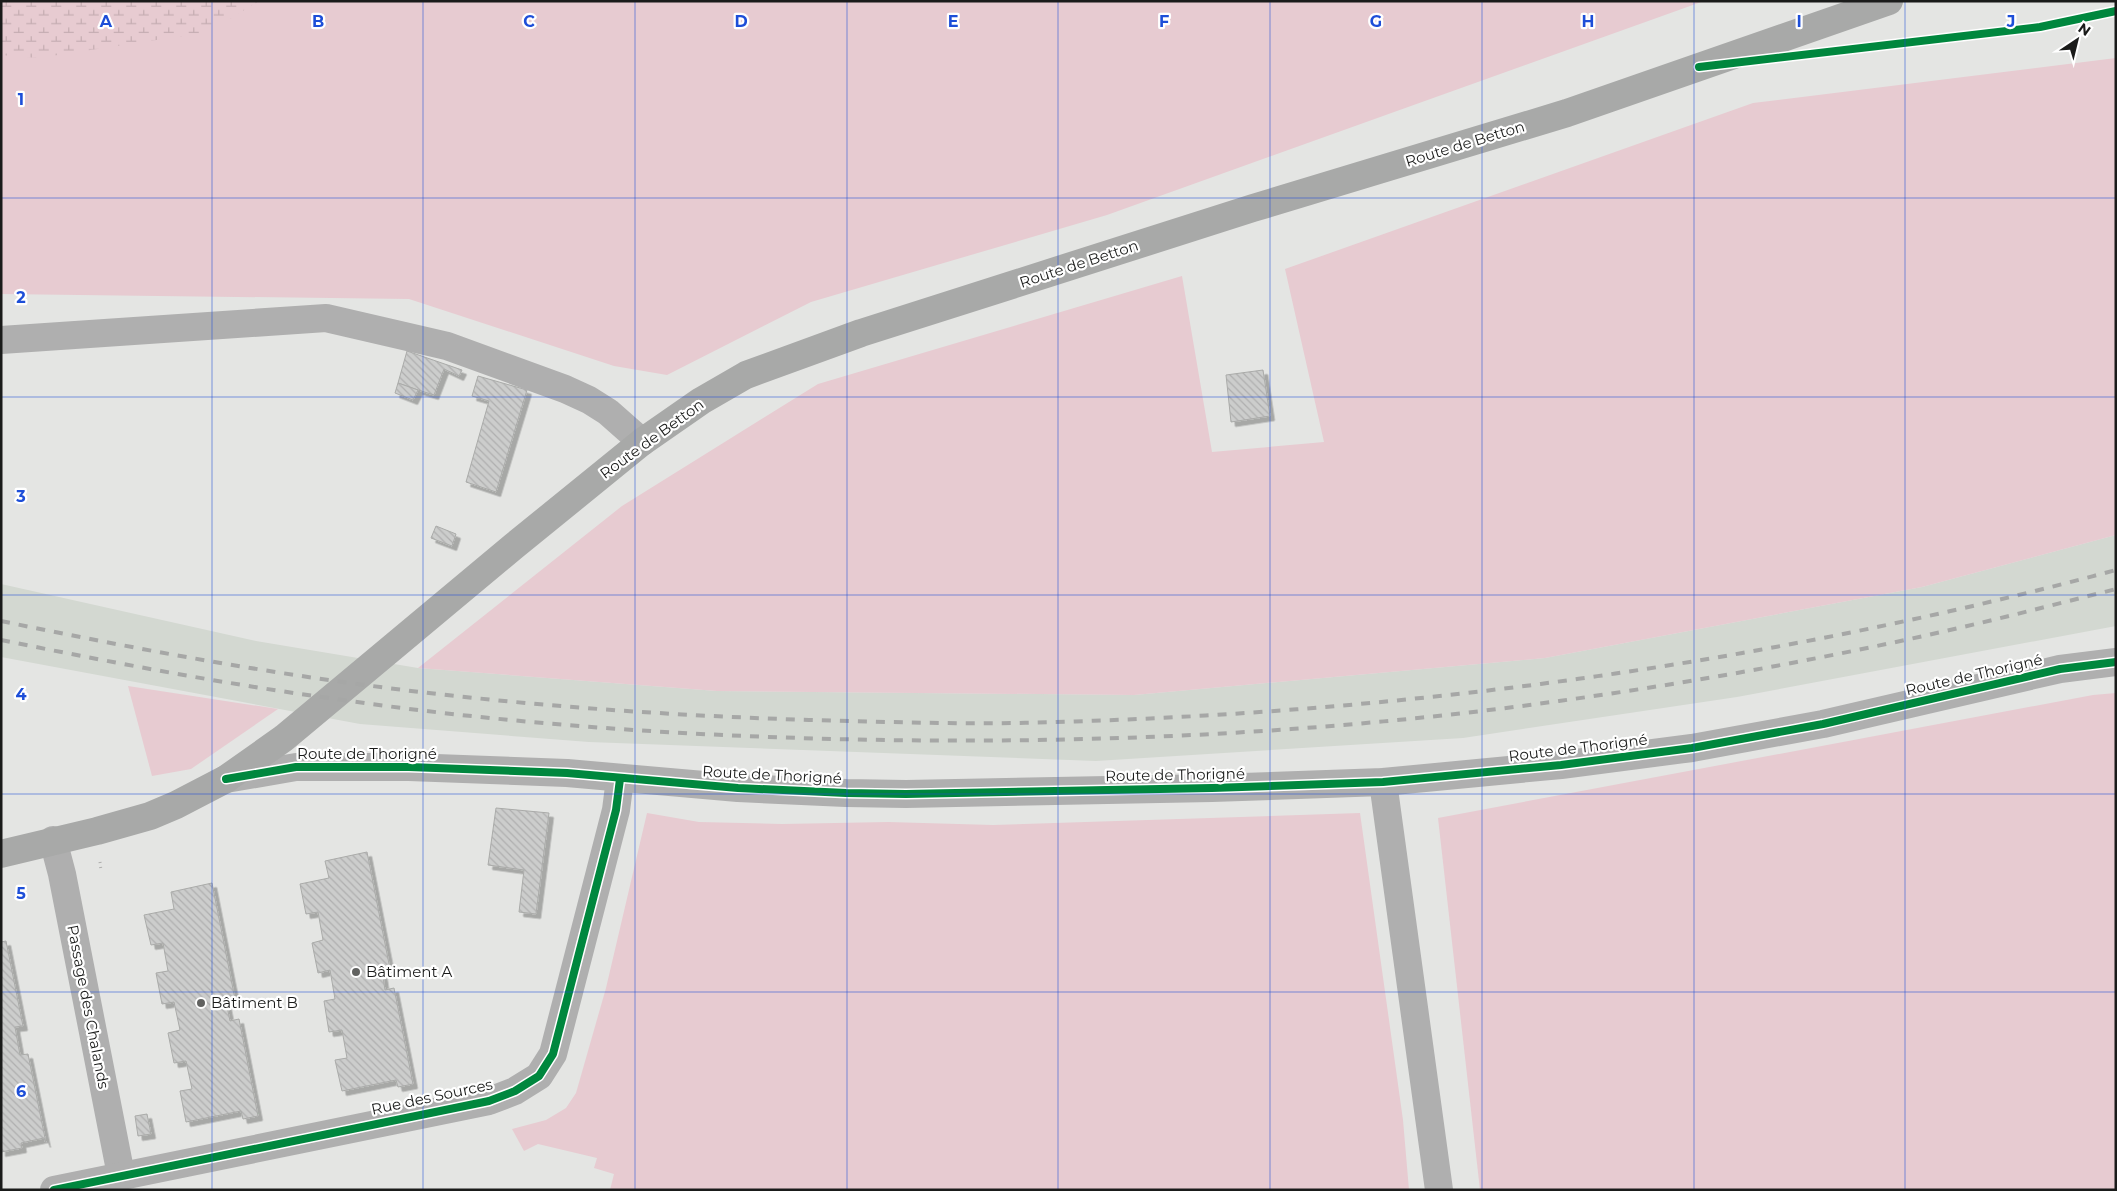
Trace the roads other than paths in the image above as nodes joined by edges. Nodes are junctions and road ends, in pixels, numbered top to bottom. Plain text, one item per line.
1 (1889, 1) edge
2 (1, 340) edge
3 (642, 442) junction
4 (2116, 662) edge
5 (226, 779) junction
6 (620, 779) junction
7 (1383, 782) junction
8 (53, 840) junction
9 (1, 854) edge
10 (121, 1175) junction
11 (54, 1190) edge
12 (1440, 1190) edge

1 - 3 main road, Route de Betton
2 - 3 street
3 - 5 main road, Route de Betton
4 - 7 street, Route de Thorigné
5 - 6 street, Route de Thorigné
5 - 8 main road, Route de Betton
6 - 7 street, Route de Thorigné
6 - 10 street, Rue des Sources
7 - 12 street
8 - 9 main road, Route de Betton
8 - 10 street, Passage des Chalands
10 - 11 street, Rue des Sources

